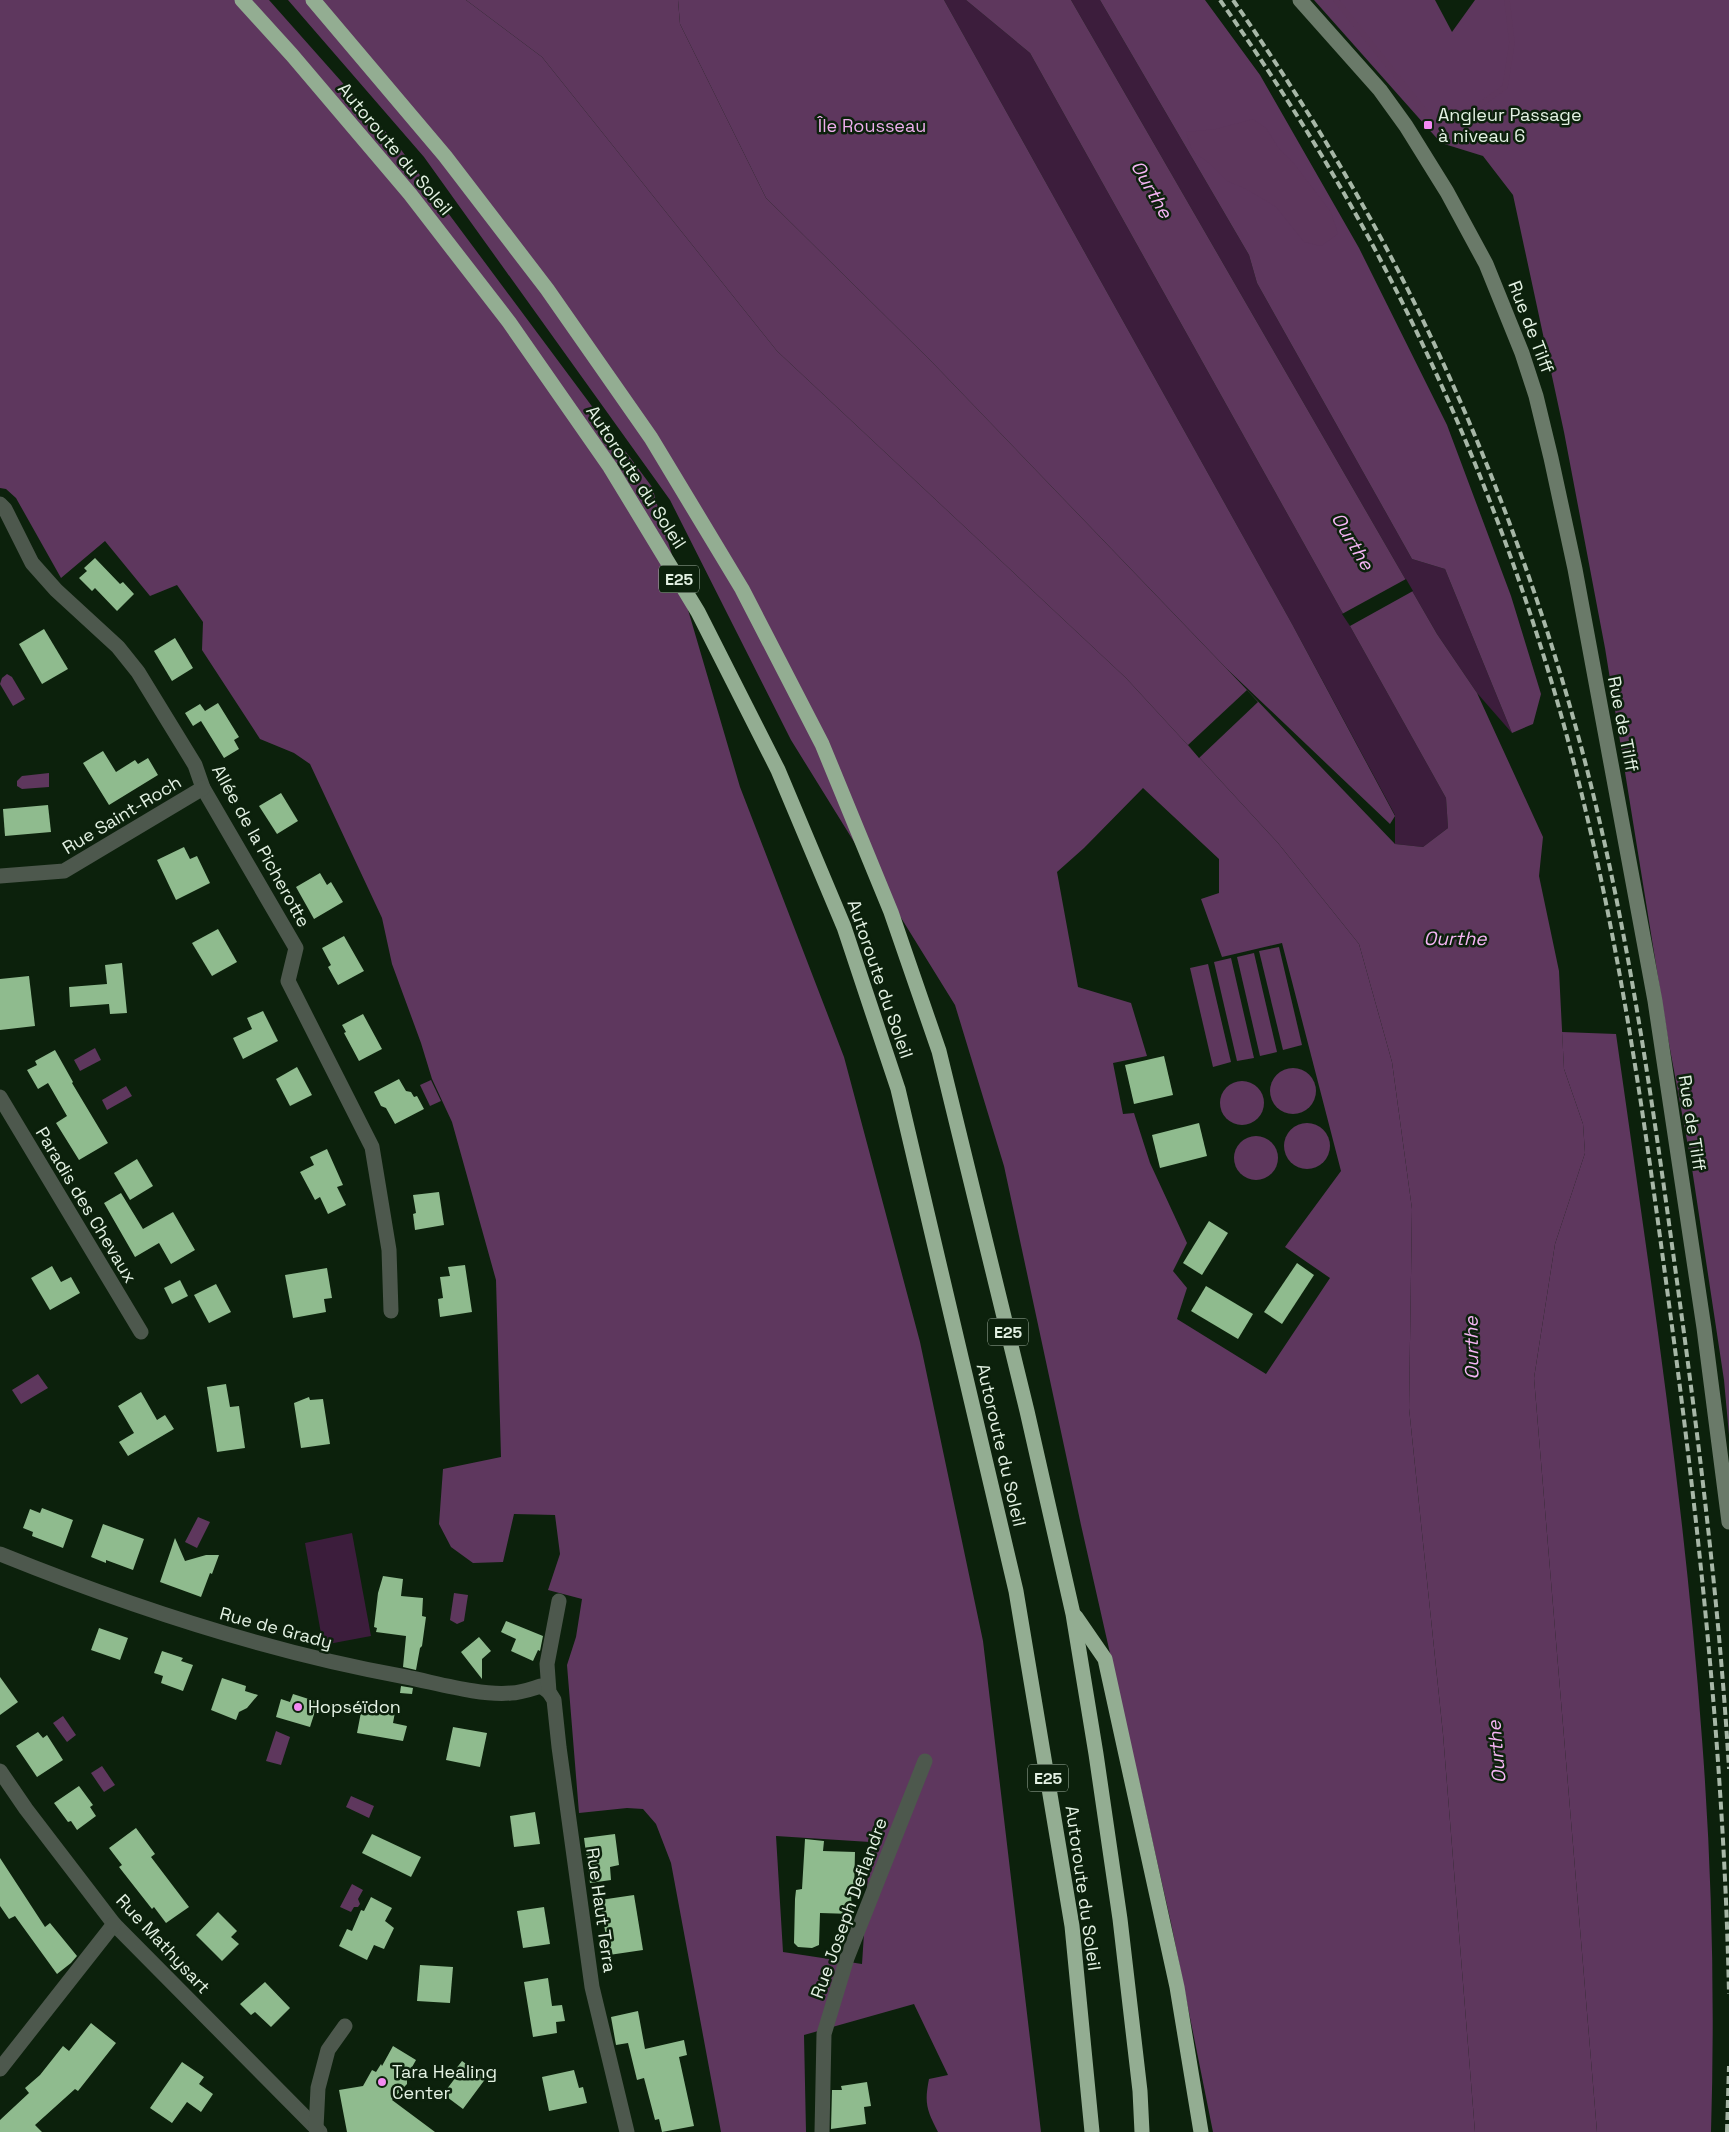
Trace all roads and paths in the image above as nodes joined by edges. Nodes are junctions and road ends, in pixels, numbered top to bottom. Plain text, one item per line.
1 (242, 0) edge
2 (313, 0) edge
3 (1300, 0) edge
4 (0, 504) edge
5 (204, 788) junction
6 (0, 876) edge
7 (0, 1097) edge
8 (391, 1311) dead end
9 (141, 1332) dead end
10 (1729, 1522) edge
11 (0, 1554) edge
12 (559, 1601) dead end
13 (1074, 1614) junction
14 (549, 1692) junction
15 (925, 1761) dead end
16 (0, 1771) edge
17 (114, 1924) junction
18 (345, 2026) dead end
19 (0, 2069) edge
20 (318, 2130) edge
21 (627, 2132) edge
22 (822, 2132) edge
23 (1092, 2132) edge
24 (1142, 2132) edge
25 (1201, 2132) edge

1 - 23 highway, Autoroute du Soleil / E25
2 - 13 highway, Autoroute du Soleil / E25
3 - 10 main road, Rue de Tilff
4 - 5 street, Allée de la Picherotte
5 - 6 street, Rue Saint-Roch
5 - 8 street, Allée de la Picherotte
7 - 9 street, Paradis des Chevaux
11 - 14 street, Rue de Grady
12 - 14 street, Rue Haut Terra
13 - 24 highway, Autoroute du Soleil / E25
13 - 25 highway
14 - 21 street, Rue Haut Terra
15 - 22 street, Rue Joseph Deflandre
16 - 17 street, Rue Mathysart
17 - 19 street
17 - 20 street, Rue Mathysart
18 - 20 street, Rue Mathysart

